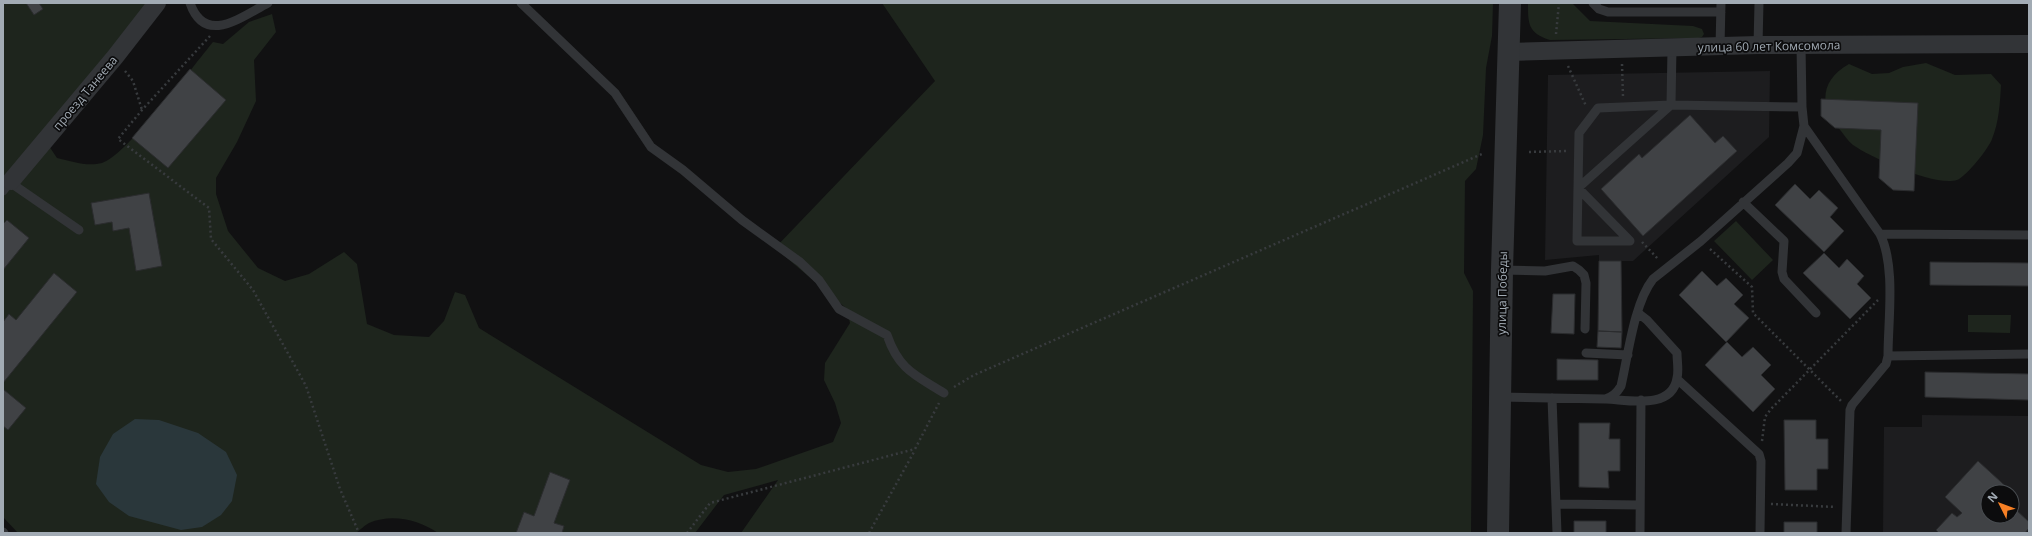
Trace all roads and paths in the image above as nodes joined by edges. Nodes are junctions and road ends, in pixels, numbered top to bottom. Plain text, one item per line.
1 (157, 3) edge
2 (190, 3) edge
3 (268, 3) edge
4 (521, 3) edge
5 (1510, 3) edge
6 (1559, 3) edge
7 (1593, 3) edge
8 (1759, 3) edge
9 (1721, 8) edge
10 (218, 27) junction
11 (1555, 41) dead end
12 (2029, 44) edge
13 (1758, 45) junction
14 (1801, 45) junction
15 (1720, 47) junction
16 (1672, 48) junction
17 (1509, 52) junction
18 (115, 57) junction
19 (1566, 62) dead end
20 (1622, 64) dead end
21 (1671, 105) junction
22 (1624, 107) junction
23 (1802, 107) junction
24 (142, 110) junction
25 (1591, 117) junction
26 (1804, 126) junction
27 (1579, 150) junction
28 (1529, 152) dead end
29 (1482, 154) dead end
30 (6, 184) edge
31 (1578, 188) junction
32 (1743, 202) junction
33 (79, 230) dead end
34 (1880, 234) junction
35 (2029, 235) edge
36 (1630, 241) junction
37 (1701, 241) junction
38 (1666, 268) junction
39 (1502, 270) junction
40 (1889, 289) junction
41 (1638, 313) junction
42 (1816, 313) dead end
43 (1585, 329) dead end
44 (1586, 353) dead end
45 (2029, 354) edge
46 (1628, 355) junction
47 (1888, 356) junction
48 (1809, 370) junction
49 (1677, 379) junction
50 (944, 393) junction
51 (1500, 397) junction
52 (1552, 398) junction
53 (1605, 399) junction
54 (1641, 400) junction
55 (1850, 410) junction
56 (915, 449) junction
57 (1761, 461) junction
58 (1760, 503) junction
59 (1558, 504) junction
60 (1640, 505) junction
61 (1847, 507) junction
62 (359, 533) edge
63 (687, 533) edge
64 (869, 533) edge
65 (1498, 533) edge
66 (1557, 533) edge
67 (1640, 533) edge
68 (1760, 533) edge
69 (1846, 533) edge

1 - 18 street, проезд Танеева
2 - 10 lane
3 - 10 lane
4 - 50 lane
5 - 17 street, улица Победы
6 - 11 path
7 - 9 lane
8 - 13 lane
9 - 15 lane
10 - 24 path
12 - 14 street, улица 60 лет Комсомола
13 - 14 street, улица 60 лет Комсомола
13 - 15 street, улица 60 лет Комсомола
14 - 23 lane
15 - 16 street, улица 60 лет Комсомола
16 - 17 street, улица 60 лет Комсомола
16 - 21 lane
17 - 39 street, улица Победы
18 - 24 path
18 - 30 street, проезд Танеева
19 - 25 path
20 - 22 path
21 - 22 lane
21 - 23 lane
21 - 31 lane
22 - 25 lane
23 - 26 lane
24 - 62 path
25 - 27 lane
26 - 32 lane
26 - 34 lane
27 - 28 path
27 - 31 lane
29 - 50 path
30 - 33 lane
31 - 36 lane
31 - 36 lane
32 - 37 lane
32 - 42 lane
34 - 35 lane
34 - 40 lane
36 - 38 path
37 - 38 lane
37 - 48 path
38 - 41 lane
39 - 43 lane
39 - 51 street, улица Победы
40 - 47 lane
40 - 48 path
41 - 46 lane
41 - 49 lane
44 - 46 lane
45 - 47 lane
46 - 53 lane
47 - 55 lane
48 - 55 path
48 - 57 path
49 - 54 lane
49 - 57 lane
50 - 56 path
51 - 52 lane
51 - 65 street, улица Победы
52 - 53 lane
52 - 59 lane
53 - 54 lane
54 - 60 lane
55 - 61 lane
56 - 63 path
56 - 64 path
57 - 58 lane
58 - 61 path
58 - 68 lane
59 - 60 lane
59 - 66 lane
60 - 67 lane
61 - 69 lane

